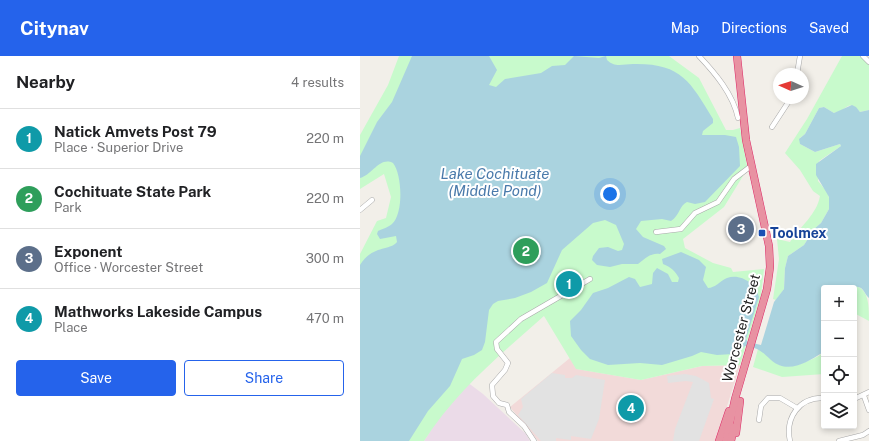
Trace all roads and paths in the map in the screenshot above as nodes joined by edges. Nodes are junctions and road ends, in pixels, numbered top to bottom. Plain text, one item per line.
1 (699, 56) edge
2 (737, 56) edge
3 (741, 56) edge
4 (800, 56) edge
5 (863, 56) edge
6 (869, 62) edge
7 (798, 68) edge
8 (787, 104) edge
9 (738, 118) dead end
10 (772, 127) dead end
11 (751, 166) junction
12 (372, 200) dead end
13 (360, 210) edge
14 (656, 232) dead end
15 (590, 279) dead end
16 (753, 345) junction
17 (740, 381) junction
18 (869, 392) edge
19 (864, 396) junction
20 (821, 398) edge
21 (857, 398) edge
22 (740, 401) junction
23 (797, 408) junction
24 (869, 410) edge
25 (759, 420) dead end
26 (869, 431) edge
27 (534, 441) edge
28 (719, 441) edge
29 (726, 441) edge
30 (731, 441) edge
31 (735, 441) edge
32 (790, 441) edge
33 (839, 441) edge

1 - 9 street
2 - 11 highway, Worcester Street
3 - 16 highway, Worcester Street
4 - 7 street
5 - 6 street
8 - 10 street
11 - 14 street
11 - 16 highway, Worcester Street
12 - 13 street
15 - 27 street
16 - 17 highway, Worcester Street
16 - 22 highway, Worcester Street
17 - 28 highway
17 - 29 highway, Worcester Street
18 - 19 street
19 - 21 street
19 - 24 street
20 - 23 street
22 - 30 highway, Worcester Street
22 - 31 highway
23 - 25 street
23 - 32 street
26 - 33 street

